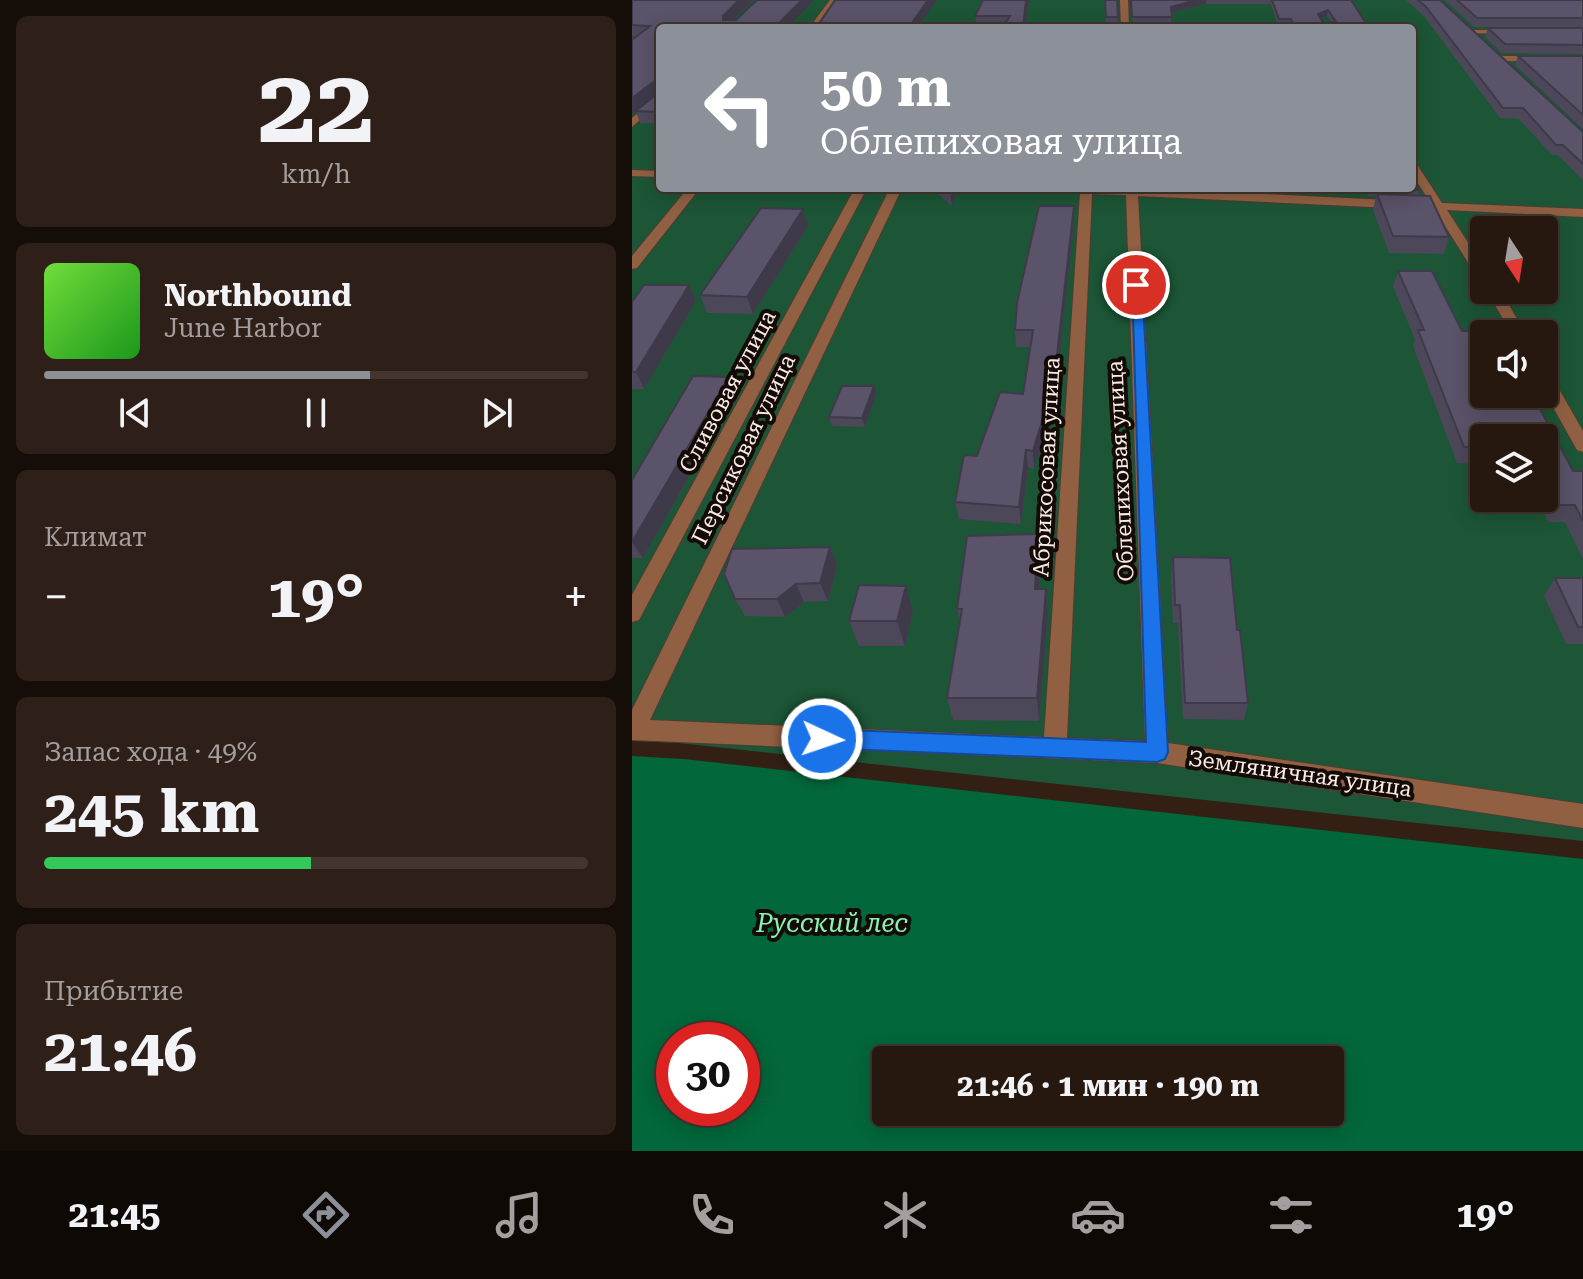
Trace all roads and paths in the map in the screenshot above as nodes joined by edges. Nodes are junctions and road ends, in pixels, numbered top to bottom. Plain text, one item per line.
1 (834, 0) edge
2 (1124, 0) edge
3 (1459, 21) edge
4 (816, 24) edge
5 (1125, 24) edge
6 (1470, 32) junction
7 (1527, 32) edge
8 (1480, 41) edge
9 (1490, 50) edge
10 (1500, 59) junction
11 (1583, 59) edge
12 (1510, 69) edge
13 (656, 101) edge
14 (632, 124) edge
15 (1416, 172) edge
16 (632, 173) edge
17 (656, 174) edge
18 (691, 192) edge
19 (859, 192) edge
20 (894, 192) edge
21 (1086, 192) edge
22 (1132, 192) edge
23 (1170, 192) edge
24 (1437, 206) junction
25 (1583, 213) edge
26 (1470, 256) edge
27 (632, 265) edge
28 (1558, 402) edge
29 (1583, 446) edge
30 (632, 614) edge
31 (633, 730) edge
32 (1055, 748) junction
33 (1157, 752) junction
34 (1583, 816) edge

1 - 4 street
2 - 5 street
3 - 6 street
6 - 7 street
6 - 8 street
9 - 10 street
10 - 11 street
10 - 12 street
13 - 14 street
15 - 24 street
16 - 17 street
18 - 27 street
19 - 30 street, Сливовая улица
20 - 31 street, Персиковая улица
21 - 32 street, Абрикосовая улица
22 - 33 street, Облепиховая улица
23 - 24 street
24 - 25 street
24 - 26 street
28 - 29 street
31 - 32 street, Земляничная улица
32 - 33 street, Земляничная улица
33 - 34 street, Земляничная улица

